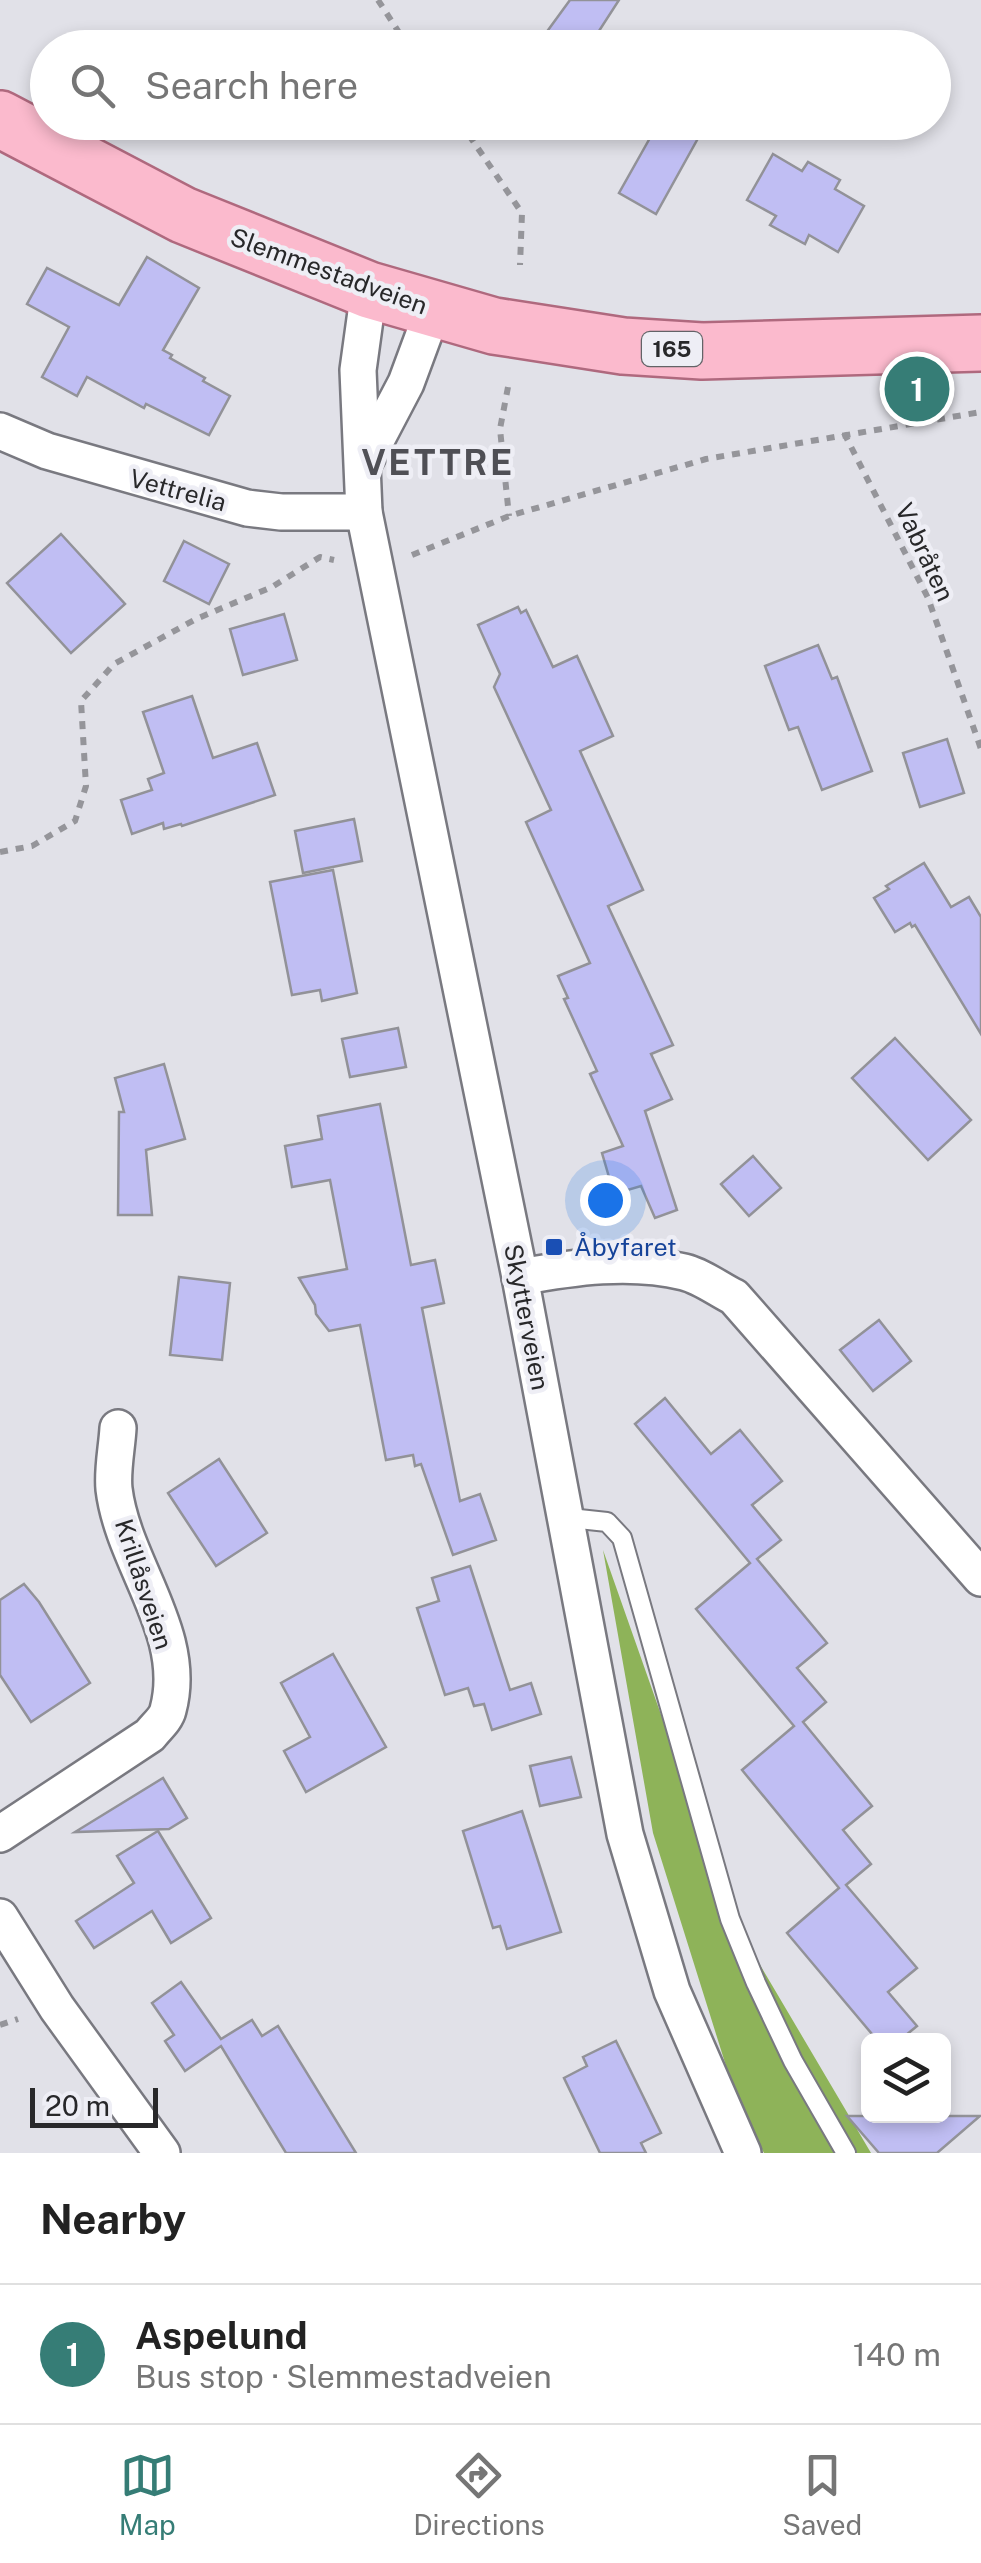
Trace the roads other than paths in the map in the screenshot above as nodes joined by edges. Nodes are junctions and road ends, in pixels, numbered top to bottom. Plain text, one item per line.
1 (0, 119) edge
2 (30, 135) edge
3 (40, 140) edge
4 (369, 290) junction
5 (433, 310) junction
6 (981, 344) edge
7 (0, 431) edge
8 (362, 466) junction
9 (364, 512) junction
10 (520, 1277) junction
11 (118, 1428) dead end
12 (565, 1522) junction
13 (981, 1578) edge
14 (0, 1834) edge
15 (0, 1917) edge
16 (162, 2153) edge
17 (743, 2153) edge
18 (846, 2153) edge

1 - 2 main road, Slemmestadveien / 165
3 - 4 main road, Slemmestadveien / 165
4 - 5 main road, Slemmestadveien / 165
4 - 8 street, Skytterveien
5 - 6 main road, Slemmestadveien / 165
5 - 8 street
7 - 9 street, Vettrelia
8 - 9 street, Skytterveien
9 - 10 street, Skytterveien
10 - 12 street, Skytterveien
10 - 13 street
11 - 14 street, Krillåsveien
12 - 17 street, Skytterveien
12 - 18 lane
15 - 16 street

